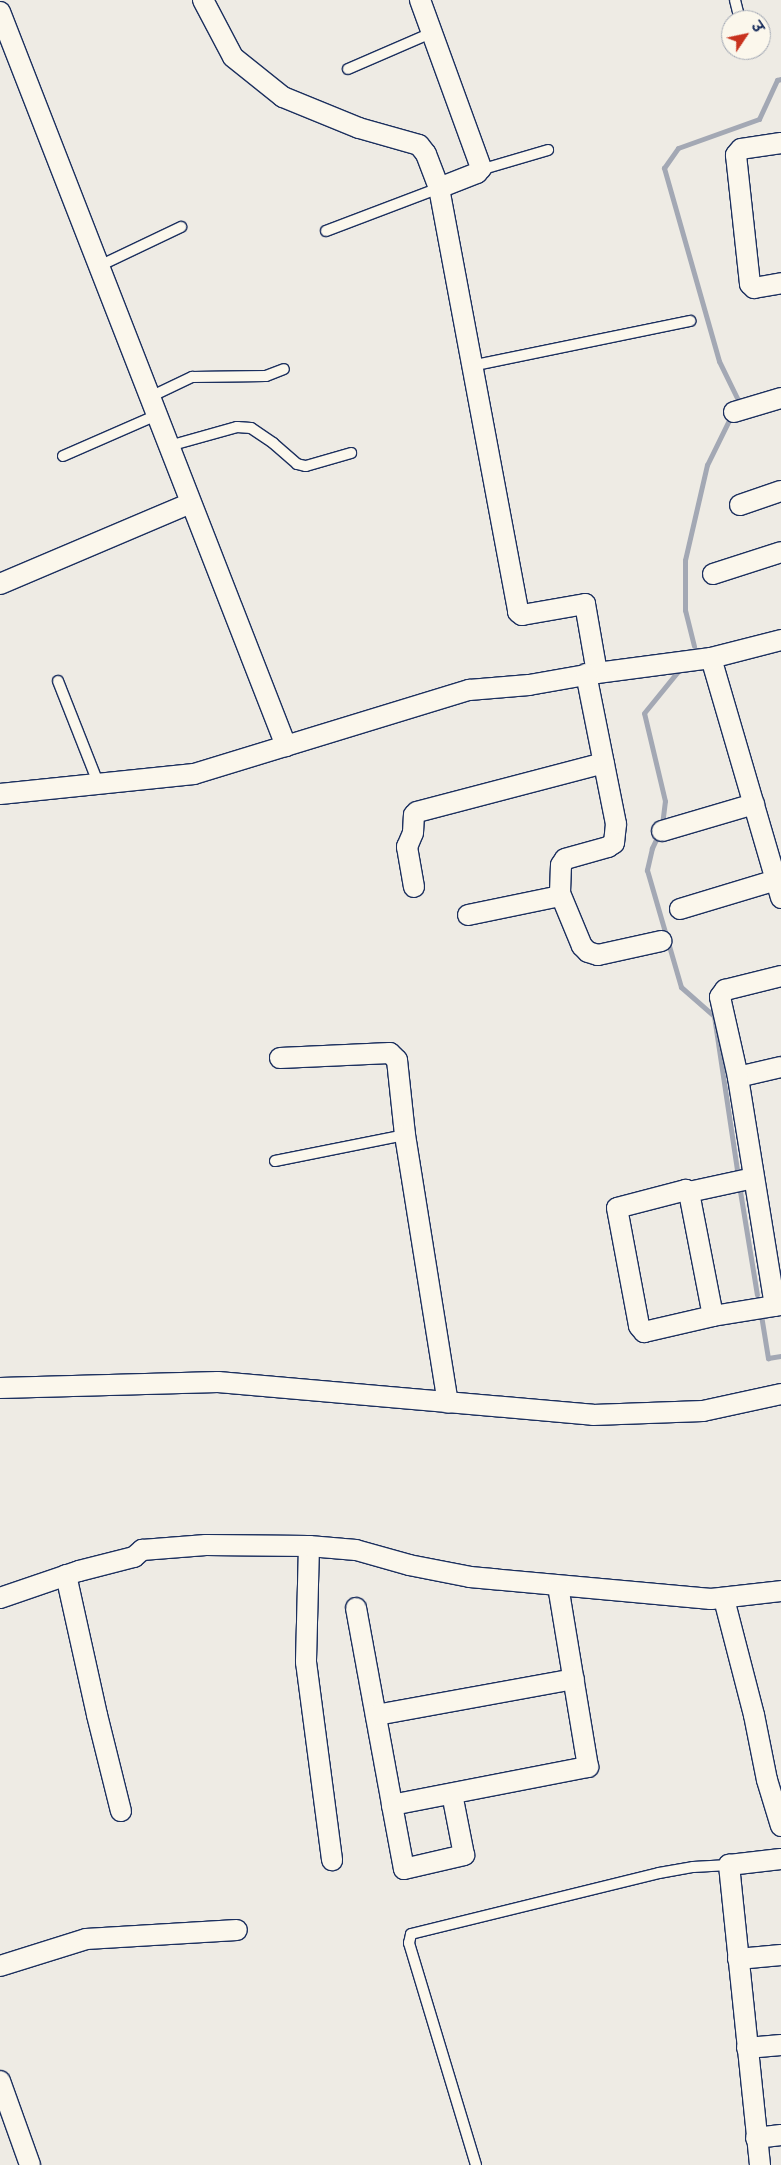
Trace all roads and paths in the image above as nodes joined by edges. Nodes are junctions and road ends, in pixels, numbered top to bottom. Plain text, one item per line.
1 (203, 0) edge
2 (420, 0) edge
3 (0, 12) edge
4 (431, 33) junction
5 (348, 69) dead end
6 (781, 143) edge
7 (548, 150) dead end
8 (480, 170) junction
9 (439, 188) junction
10 (181, 227) dead end
11 (326, 231) dead end
12 (99, 266) junction
13 (781, 282) edge
14 (690, 321) dead end
15 (471, 366) junction
16 (284, 369) dead end
17 (781, 398) edge
18 (153, 406) junction
19 (734, 412) dead end
20 (169, 446) junction
21 (352, 453) dead end
22 (63, 456) dead end
23 (781, 491) edge
24 (191, 503) junction
25 (740, 506) dead end
26 (781, 552) edge
27 (713, 574) dead end
28 (0, 584) edge
29 (781, 640) edge
30 (711, 658) junction
31 (591, 674) junction
32 (58, 681) dead end
33 (286, 746) junction
34 (604, 763) junction
35 (98, 786) junction
36 (0, 794) edge
37 (754, 804) junction
38 (662, 830) dead end
39 (414, 886) dead end
40 (778, 889) edge
41 (560, 893) junction
42 (680, 909) dead end
43 (468, 915) dead end
44 (661, 941) dead end
45 (781, 976) edge
46 (280, 1058) dead end
47 (781, 1067) edge
48 (738, 1077) junction
49 (405, 1135) junction
50 (275, 1161) dead end
51 (744, 1180) junction
52 (689, 1192) junction
53 (778, 1305) edge
54 (713, 1316) junction
55 (0, 1388) edge
56 (781, 1394) edge
57 (448, 1403) junction
58 (309, 1546) junction
59 (66, 1576) junction
60 (558, 1586) junction
61 (781, 1591) edge
62 (0, 1598) edge
63 (724, 1599) junction
64 (356, 1608) dead end
65 (574, 1679) junction
66 (376, 1715) junction
67 (452, 1794) junction
68 (392, 1805) junction
69 (121, 1810) dead end
70 (781, 1826) edge
71 (781, 1859) edge
72 (332, 1860) dead end
73 (729, 1865) junction
74 (237, 1930) dead end
75 (781, 1955) edge
76 (738, 1959) junction
77 (0, 1966) edge
78 (781, 2046) edge
79 (747, 2048) junction
80 (0, 2082) edge
81 (781, 2135) edge
82 (756, 2138) junction
83 (30, 2165) edge
84 (476, 2165) edge
85 (760, 2165) edge

1 - 9 street
2 - 4 street
3 - 12 street
4 - 5 lane
4 - 8 street
6 - 13 street
7 - 8 lane
8 - 9 street
9 - 11 lane
9 - 15 street
10 - 12 lane
12 - 18 street
14 - 15 lane
15 - 31 street
16 - 18 lane
17 - 19 street
18 - 20 street
18 - 22 lane
20 - 21 lane
20 - 24 street
23 - 25 street
24 - 28 street
24 - 33 street
26 - 27 street
29 - 30 street
30 - 31 street
30 - 37 street
31 - 33 street
31 - 34 street
32 - 35 lane
33 - 35 street
34 - 39 street
34 - 41 street
35 - 36 street
37 - 38 street
37 - 40 street
40 - 42 street
41 - 43 street
41 - 44 street
45 - 48 street
46 - 49 street
47 - 48 street
48 - 51 street
49 - 50 lane
49 - 57 street
51 - 52 street
51 - 53 street
52 - 54 street
52 - 54 street
53 - 54 street
55 - 57 street
56 - 57 street
58 - 59 street
58 - 60 street
58 - 72 street
59 - 62 street
59 - 69 street
60 - 63 street
60 - 65 street
61 - 63 street
63 - 70 street
64 - 66 street
65 - 66 street
65 - 67 street
66 - 68 street
67 - 68 street
67 - 68 street
71 - 73 street
73 - 76 street
73 - 84 lane
74 - 77 street
75 - 76 street
76 - 79 street
78 - 79 street
79 - 82 street
80 - 83 street
81 - 82 street
82 - 85 street

